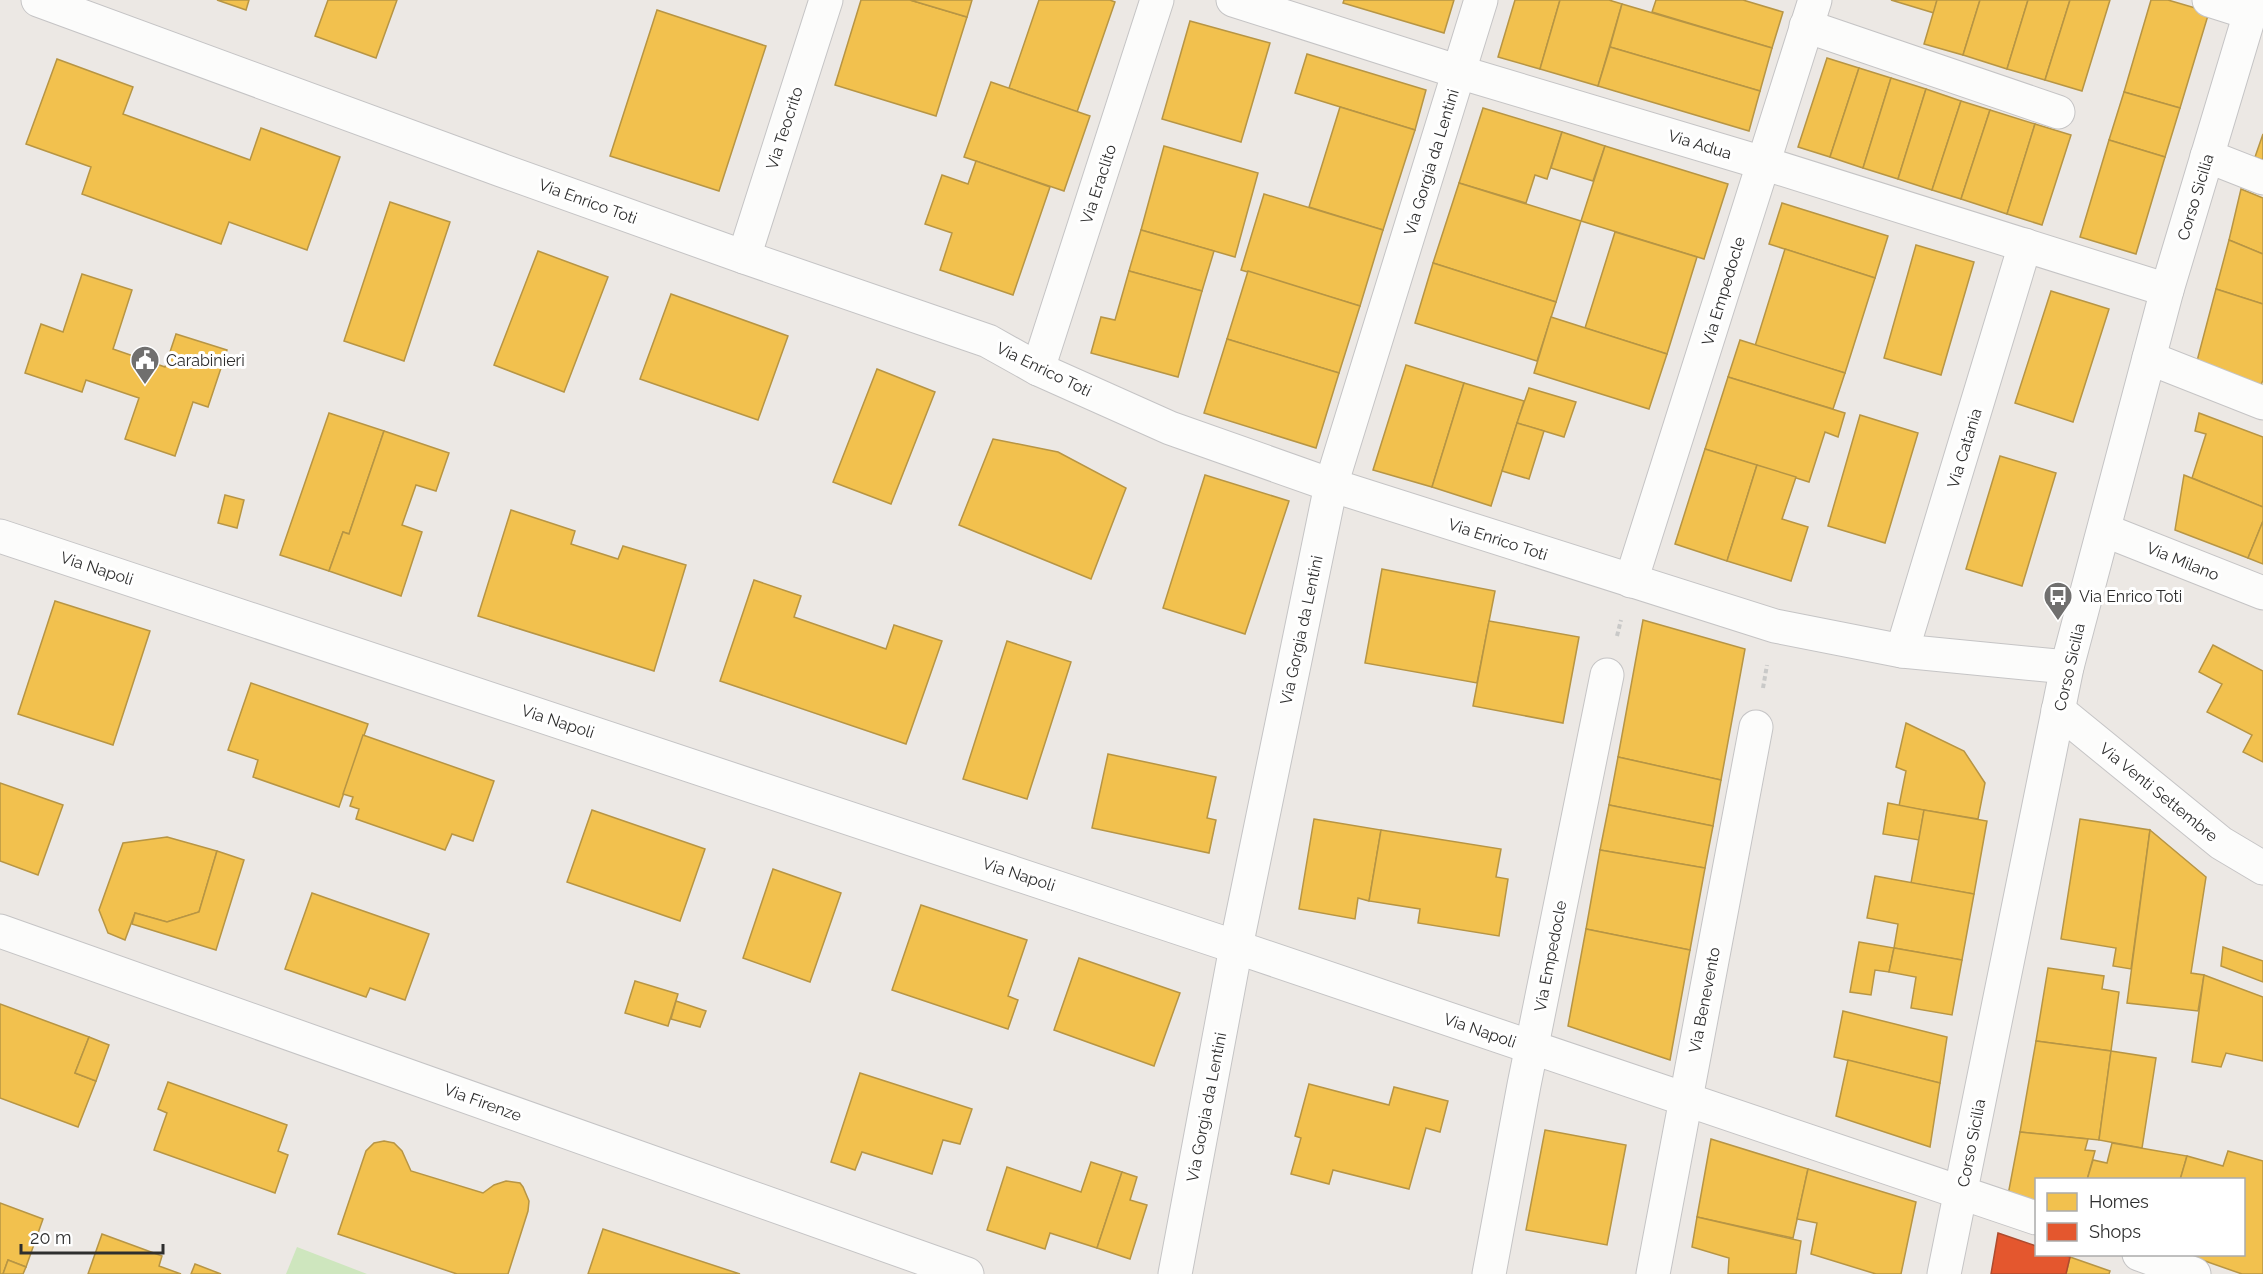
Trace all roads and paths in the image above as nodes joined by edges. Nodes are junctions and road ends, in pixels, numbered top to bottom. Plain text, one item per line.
1 (38, 0) edge
2 (826, 0) edge
3 (1157, 0) edge
4 (1233, 0) edge
5 (1481, 0) edge
6 (2209, 0) edge
7 (2252, 6) edge
8 (1810, 13) edge
9 (1459, 72) junction
10 (2058, 112) dead end
11 (2208, 156) junction
12 (1763, 163) junction
13 (2263, 178) edge
14 (2025, 245) junction
15 (744, 257) junction
16 (2167, 290) junction
17 (2149, 358) junction
18 (1038, 369) junction
19 (2263, 403) edge
20 (1331, 485) junction
21 (2104, 530) junction
22 (0, 536) edge
23 (1631, 581) junction
24 (2263, 593) edge
25 (1902, 651) junction
26 (2067, 668) junction
27 (1607, 675) joint
28 (2058, 710) junction
29 (1756, 727) dead end
30 (2263, 868) edge
31 (0, 931) edge
32 (1236, 947) junction
33 (1532, 1048) junction
34 (1685, 1100) junction
35 (1961, 1191) junction
36 (2035, 1217) edge
37 (2144, 1256) edge
38 (967, 1274) edge
39 (1175, 1274) edge
40 (1489, 1274) edge
41 (1653, 1274) edge
42 (1944, 1274) edge
43 (2194, 1274) edge

1 - 15 street, Via Enrico Toti
2 - 15 street, Via Teocrito
3 - 18 street, Via Eraclito
4 - 9 street, Via Adua
5 - 9 street, Via Gorgia da Lentini
6 - 7 street
7 - 11 street, Corso Sicilia
8 - 10 street
8 - 12 street, Via Empedocle
9 - 12 street, Via Adua
9 - 20 street, Via Gorgia da Lentini
11 - 13 street
11 - 16 street, Corso Sicilia
12 - 14 street, Via Adua
12 - 23 street, Via Empedocle
14 - 16 street, Via Adua
14 - 25 street, Via Catania
15 - 18 street, Via Enrico Toti
16 - 17 street, Corso Sicilia
17 - 19 street
17 - 21 street, Corso Sicilia
18 - 20 street, Via Enrico Toti
20 - 23 street, Via Enrico Toti
20 - 32 street, Via Gorgia da Lentini
21 - 24 street, Via Milano
21 - 26 street, Corso Sicilia
22 - 32 street, Via Napoli
23 - 25 street, Via Enrico Toti
23 - 27 path
25 - 26 street, Via Enrico Toti
26 - 28 street, Corso Sicilia
27 - 33 street, Via Empedocle
28 - 30 street, Via Venti Settembre
28 - 35 street, Corso Sicilia
29 - 34 street, Via Benevento
31 - 38 street, Via Firenze
32 - 33 street, Via Napoli
32 - 39 street, Via Gorgia da Lentini
33 - 34 street, Via Napoli
33 - 40 street, Via Empedocle
34 - 35 street, Via Napoli
34 - 41 street, Via Benevento
35 - 36 street, Via Napoli
35 - 42 street, Corso Sicilia
37 - 43 street

